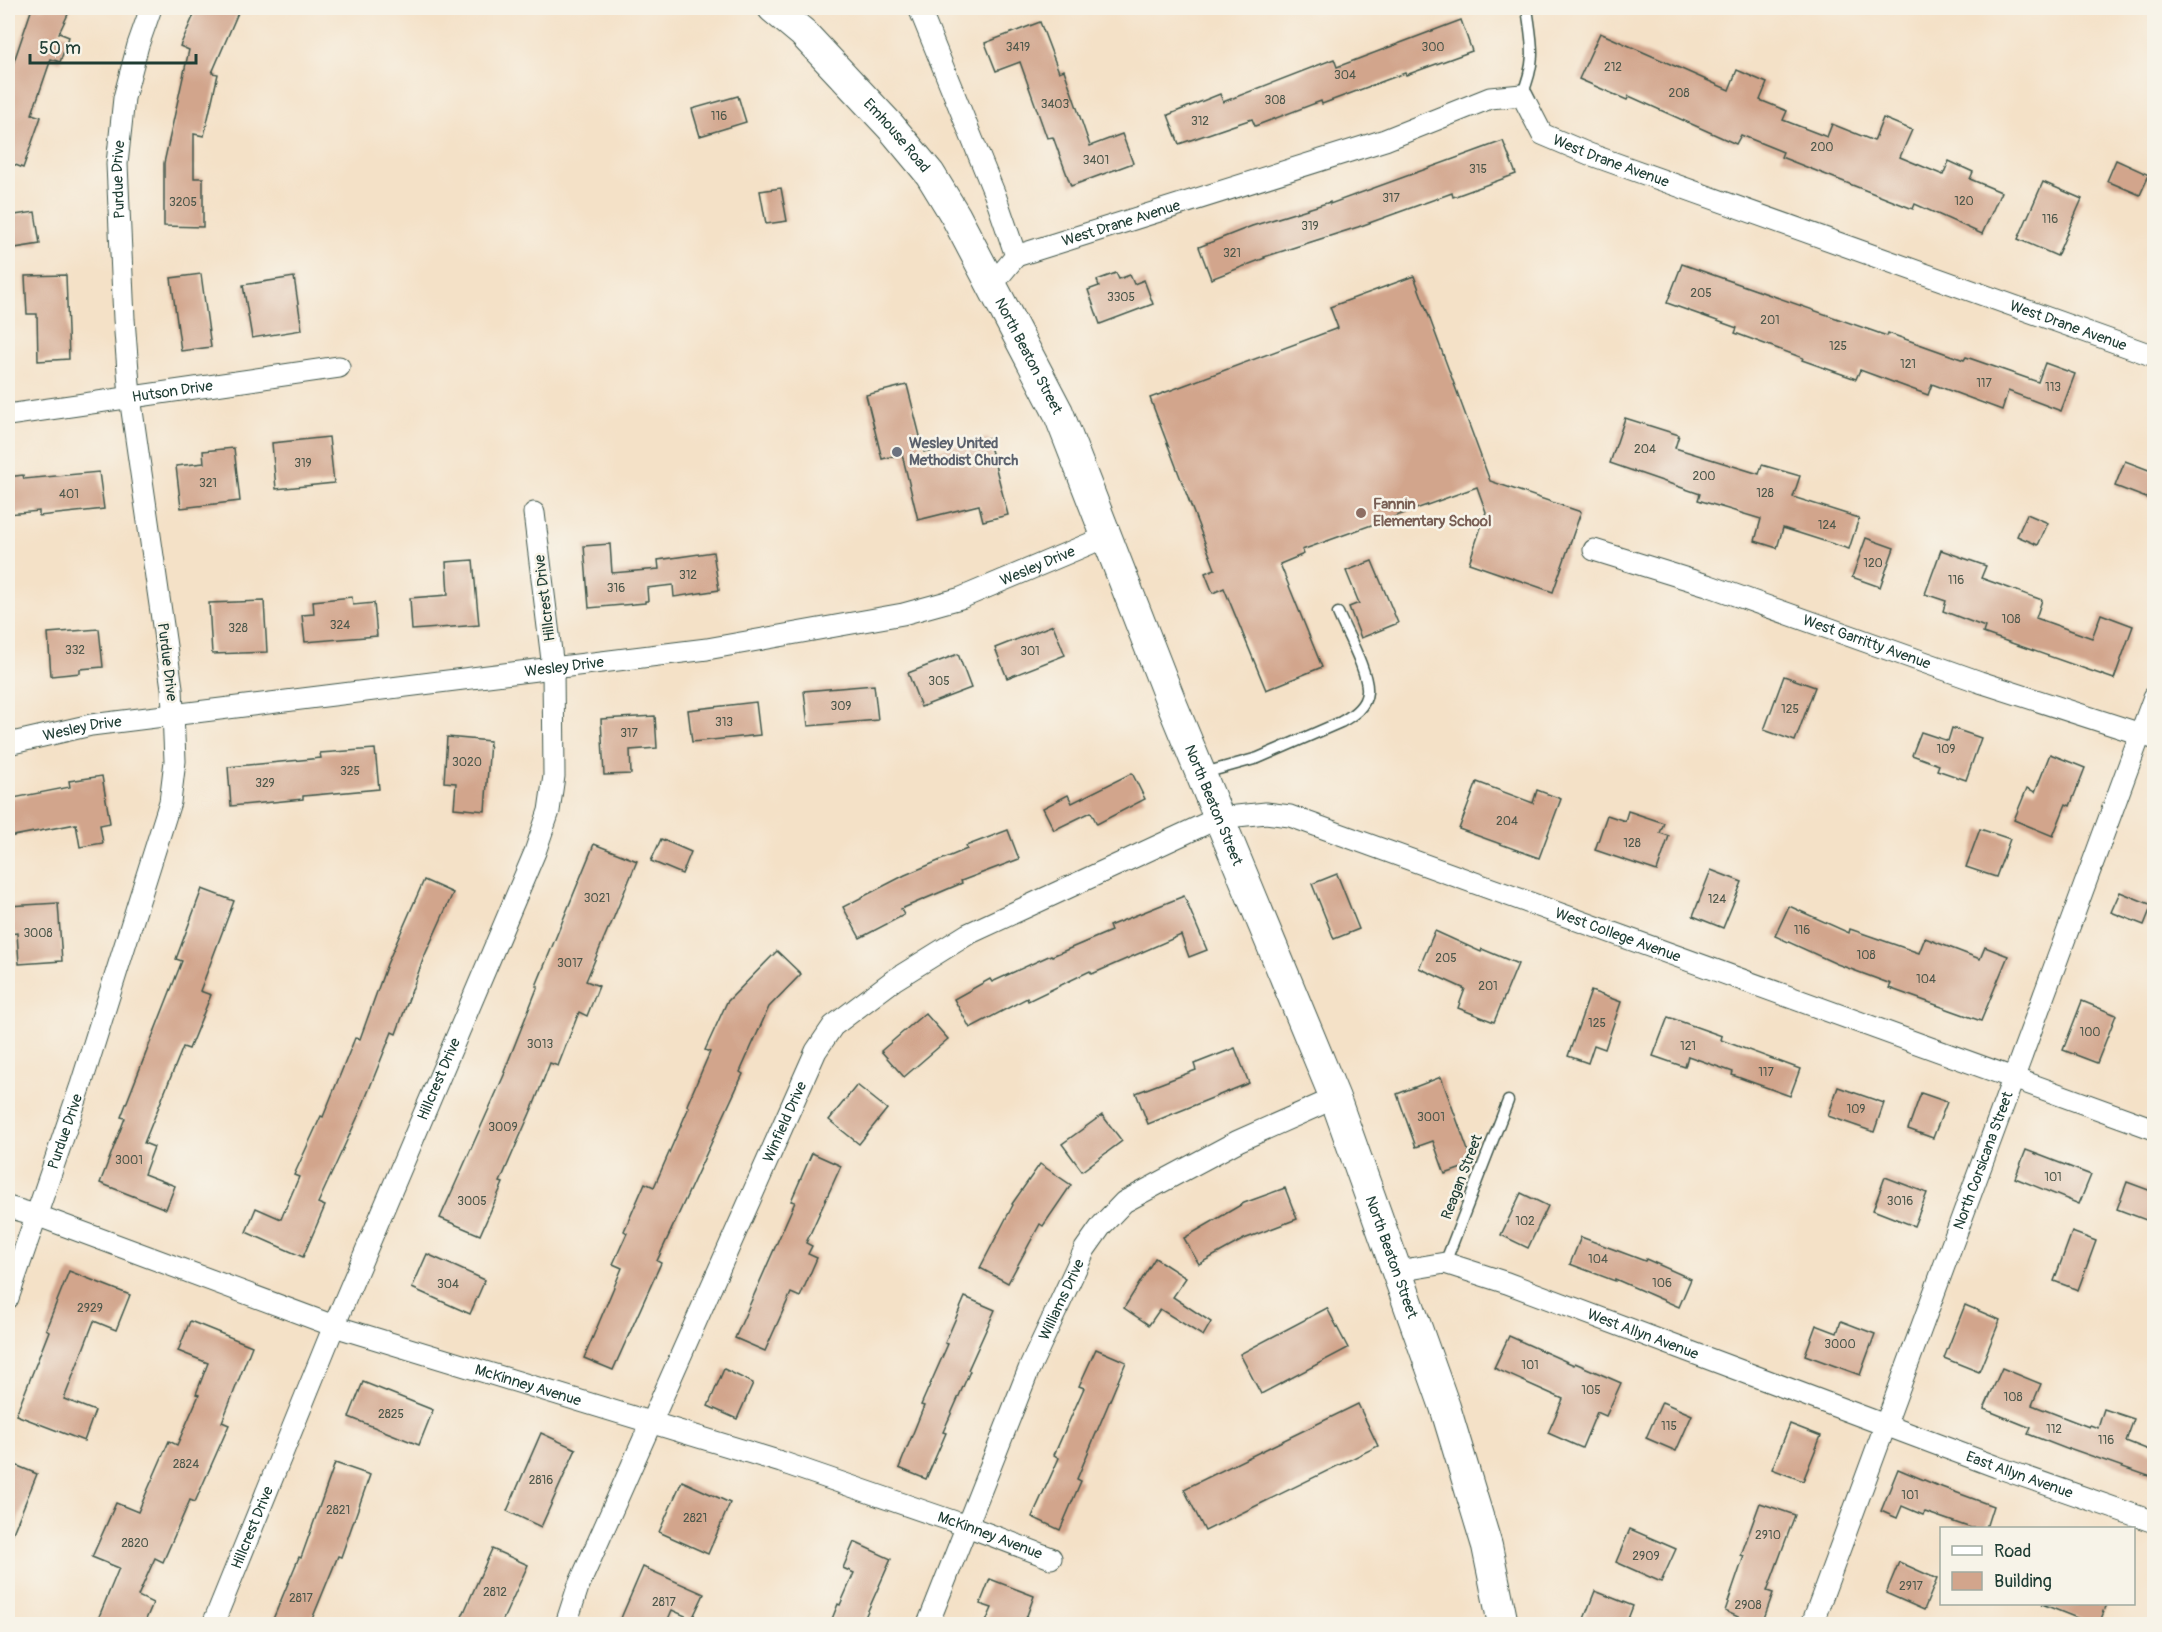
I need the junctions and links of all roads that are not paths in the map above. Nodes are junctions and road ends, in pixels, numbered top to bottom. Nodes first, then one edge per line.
1 (151, 8) edge
2 (773, 8) edge
3 (919, 8) edge
4 (1527, 8) edge
5 (1522, 95) junction
6 (1016, 256) junction
7 (992, 285) junction
8 (2154, 356) edge
9 (339, 367) dead end
10 (130, 397) junction
11 (8, 414) edge
12 (534, 513) dead end
13 (1108, 536) junction
14 (1594, 550) dead end
15 (1338, 613) dead end
16 (553, 668) junction
17 (2154, 697) edge
18 (173, 715) junction
19 (2148, 736) edge
20 (8, 744) edge
21 (1200, 774) junction
22 (1218, 818) junction
23 (2015, 1079) junction
24 (1335, 1098) junction
25 (1508, 1101) dead end
26 (2154, 1129) edge
27 (8, 1207) edge
28 (36, 1215) junction
29 (1445, 1263) junction
30 (1398, 1271) junction
31 (8, 1298) edge
32 (334, 1326) junction
33 (651, 1422) junction
34 (1886, 1424) junction
35 (2154, 1522) edge
36 (967, 1526) junction
37 (1051, 1557) dead end
38 (213, 1624) edge
39 (566, 1624) edge
40 (928, 1624) edge
41 (1503, 1624) edge
42 (1812, 1624) edge

1 - 10 street, Purdue Drive
2 - 7 main road, Emhouse Road
3 - 6 street
4 - 5 lane
5 - 6 street, West Drane Avenue
5 - 8 street, West Drane Avenue
6 - 7 street, North Beaton Street
7 - 13 main road, North Beaton Street
9 - 10 street, Hutson Drive
10 - 11 street, Hutson Drive
10 - 18 street, Purdue Drive
12 - 16 street, Hillcrest Drive
13 - 16 street, Wesley Drive
13 - 21 main road, North Beaton Street
14 - 19 street, West Garritty Avenue
15 - 21 lane
16 - 18 street, Wesley Drive
16 - 32 street, Hillcrest Drive
17 - 19 street, North Corsicana Street
18 - 20 street, Wesley Drive
18 - 28 street, Purdue Drive
19 - 23 street, North Corsicana Street
21 - 22 main road, North Beaton Street
22 - 23 street, West College Avenue
22 - 24 main road, North Beaton Street
22 - 33 street, Winfield Drive
23 - 26 street, West College Avenue
23 - 34 street, North Corsicana Street
24 - 30 main road, North Beaton Street
24 - 36 street, Williams Drive
25 - 29 lane, Reagan Street
27 - 28 street, McKinney Avenue
28 - 31 street, Purdue Drive
28 - 32 street, McKinney Avenue
29 - 30 street, West Allyn Avenue
29 - 34 street, West Allyn Avenue
30 - 41 main road, North Beaton Street
32 - 33 street, McKinney Avenue
32 - 38 street, Hillcrest Drive
33 - 36 street, McKinney Avenue
33 - 39 street, Winfield Drive
34 - 35 street, East Allyn Avenue
34 - 42 street, North Corsicana Street
36 - 37 street, McKinney Avenue
36 - 40 street, Williams Drive

